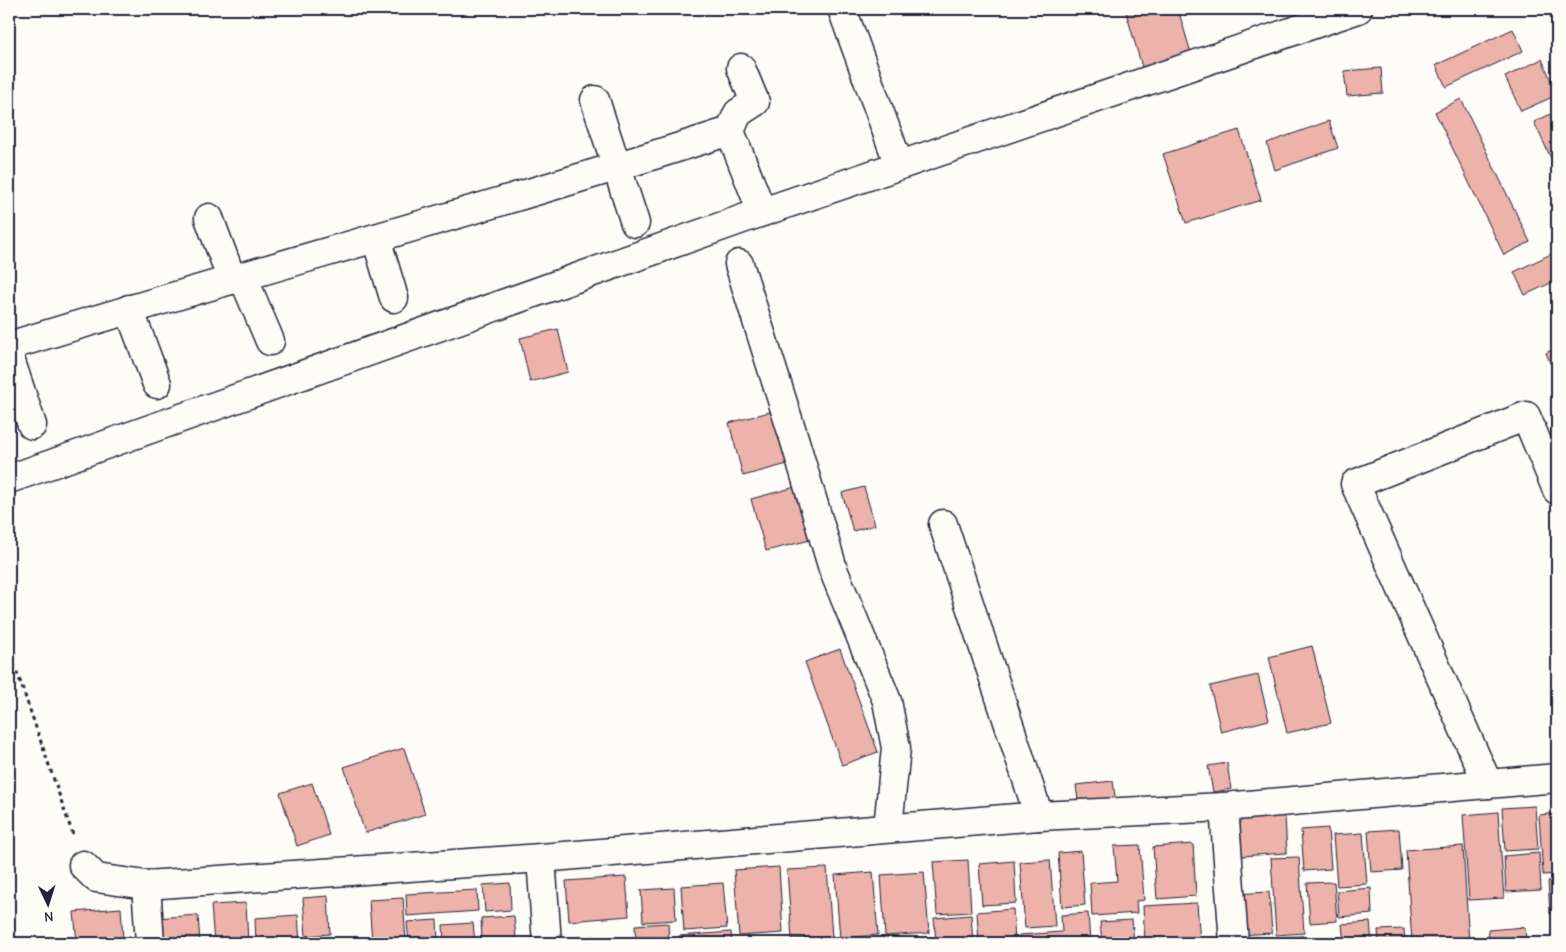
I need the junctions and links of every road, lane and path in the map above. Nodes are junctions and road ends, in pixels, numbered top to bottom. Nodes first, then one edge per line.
1 (842, 9) edge
2 (1358, 9) edge
3 (741, 68) dead end
4 (595, 100) dead end
5 (730, 131) junction
6 (900, 165) junction
7 (617, 167) junction
8 (762, 212) junction
9 (209, 218) dead end
10 (635, 223) dead end
11 (376, 238) junction
12 (739, 264) dead end
13 (237, 278) junction
14 (394, 298) dead end
15 (129, 309) junction
16 (270, 341) dead end
17 (9, 346) edge
18 (9, 356) edge
19 (157, 384) dead end
20 (32, 425) dead end
21 (9, 479) edge
22 (1557, 490) edge
23 (942, 524) dead end
24 (9, 649) edge
25 (1557, 778) edge
26 (1488, 784) junction
27 (1224, 807) junction
28 (1039, 816) junction
29 (888, 828) junction
30 (541, 858) junction
31 (83, 865) joint
32 (146, 885) junction
33 (150, 943) edge
34 (547, 943) edge
35 (1234, 943) edge

1 - 6 street
2 - 6 street
3 - 5 street
4 - 7 street
5 - 7 street
5 - 8 street
6 - 8 street
7 - 10 street
7 - 11 street
8 - 21 street
9 - 13 street
11 - 13 street
11 - 14 street
12 - 29 street
13 - 15 street
13 - 16 street
15 - 17 street
15 - 19 street
18 - 20 street
22 - 26 street
23 - 28 street
24 - 31 path
25 - 26 street
26 - 27 street
27 - 28 street
27 - 35 street
28 - 29 street
29 - 30 street
30 - 32 street
30 - 34 street
31 - 32 street
32 - 33 street

